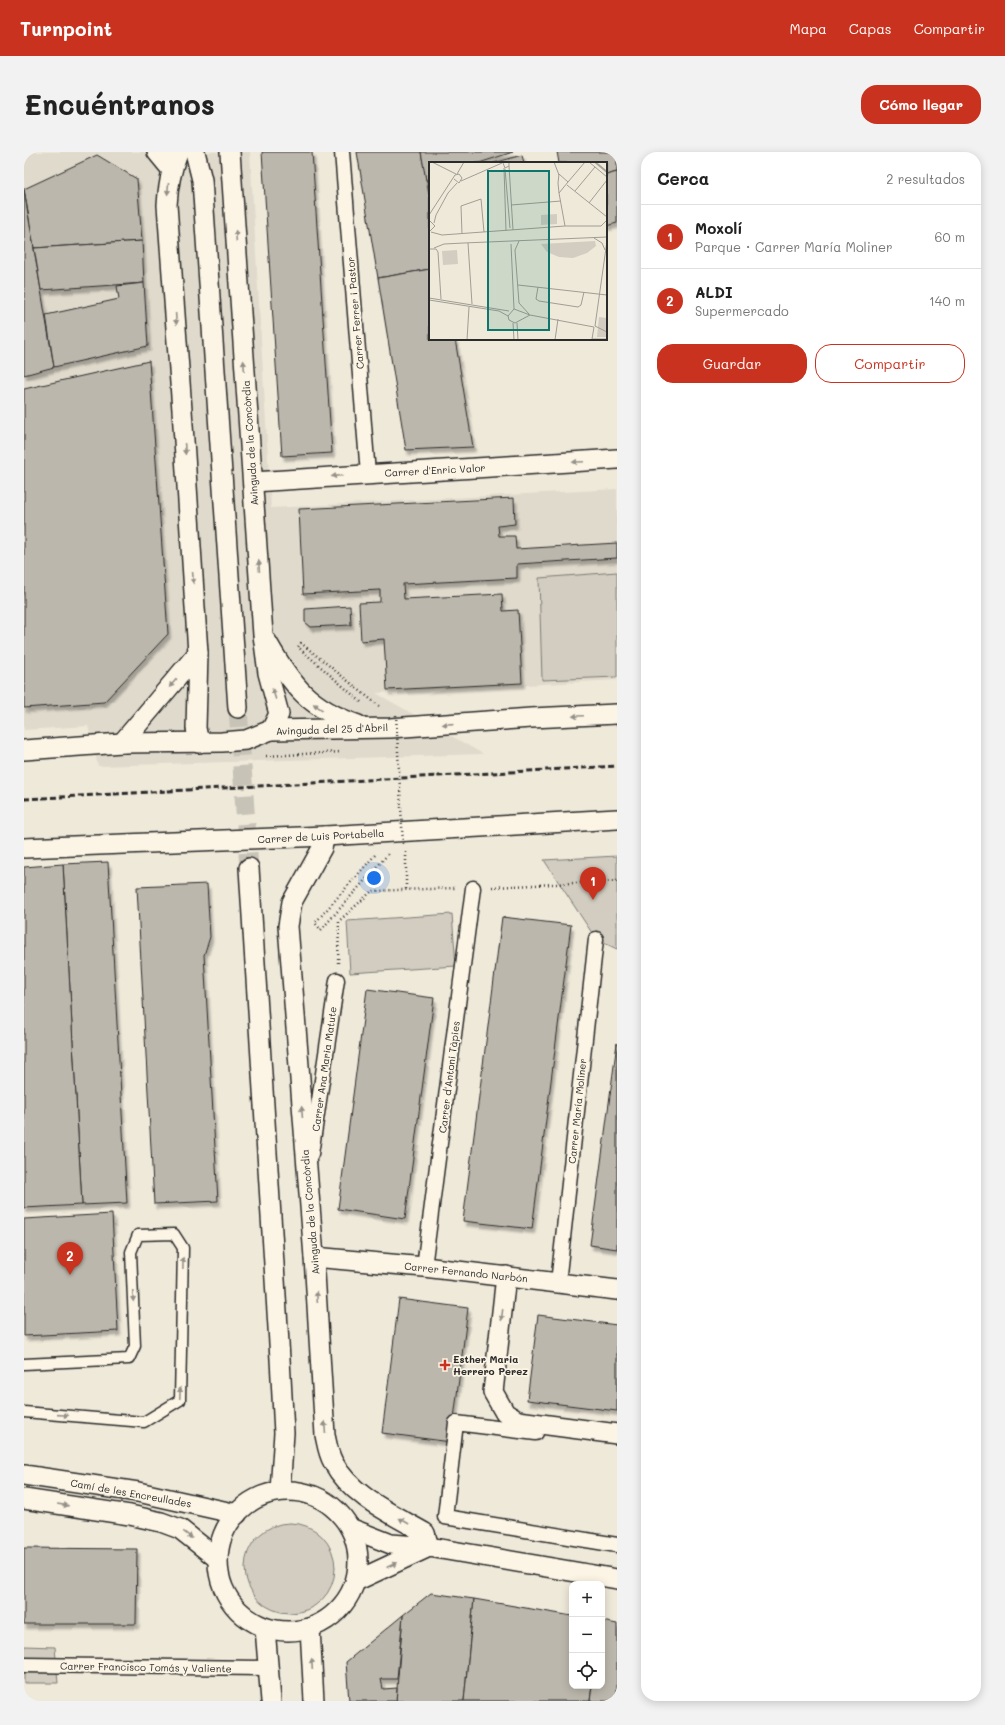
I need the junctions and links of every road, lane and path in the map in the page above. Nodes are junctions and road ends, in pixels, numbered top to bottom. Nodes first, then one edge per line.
1 (157, 152) edge
2 (195, 152) edge
3 (206, 152) edge
4 (230, 152) edge
5 (342, 152) edge
6 (175, 161) edge
7 (202, 180) junction
8 (617, 459) edge
9 (368, 474) junction
10 (253, 482) junction
11 (263, 636) junction
12 (198, 653) junction
13 (366, 706) dead end
14 (380, 707) dead end
15 (238, 708) tunnel mouth
16 (617, 714) edge
17 (390, 715) dead end
18 (366, 728) junction
19 (271, 730) junction
20 (122, 743) junction
21 (199, 743) junction
22 (391, 749) dead end
23 (398, 749) dead end
24 (24, 750) edge
25 (343, 752) dead end
26 (264, 756) dead end
27 (617, 819) edge
28 (325, 836) junction
29 (397, 845) dead end
30 (24, 848) edge
31 (378, 852) dead end
32 (401, 852) dead end
33 (395, 853) dead end
34 (249, 868) tunnel mouth
35 (617, 881) edge
36 (473, 888) junction
37 (406, 890) junction
38 (596, 940) dead end
39 (337, 980) joint
40 (307, 1182) junction
41 (314, 1256) junction
42 (424, 1267) junction
43 (506, 1276) junction
44 (558, 1282) junction
45 (617, 1290) edge
46 (24, 1364) edge
47 (24, 1412) edge
48 (617, 1434) edge
49 (617, 1443) edge
50 (24, 1474) edge
51 (280, 1491) junction
52 (24, 1499) edge
53 (237, 1514) junction
54 (350, 1528) junction
55 (617, 1545) edge
56 (429, 1548) junction
57 (218, 1559) junction
58 (617, 1579) edge
59 (356, 1581) junction
60 (265, 1628) junction
61 (310, 1628) junction
62 (24, 1665) edge
63 (268, 1668) junction
64 (271, 1701) edge
65 (314, 1701) edge

1 - 6 street
2 - 7 street
3 - 7 street
10 -> 4 street, Avinguda de la Concòrdia
5 - 9 street, Carrer Ferrer i Pastor
6 -> 12 street
7 - 15 street
8 -> 9 street, Carrer d'Enric Valor
9 -> 10 street, Carrer d'Enric Valor
11 -> 10 street, Avinguda de la Concòrdia
18 -> 11 street
19 -> 11 street, Avinguda de la Concòrdia
12 -> 20 street
12 - 21 street
13 - 14 path
16 -> 18 street, Avinguda del 25 d'Abril
17 - 29 path, bridge
18 - 19 street, Avinguda del 25 d'Abril
19 - 21 street, Avinguda del 25 d'Abril
20 - 21 street, Avinguda del 25 d'Abril
20 - 24 street, Avinguda del 25 d'Abril
22 - 23 path
25 - 26 path
27 - 28 street, Carrer de Luis Portabella
28 - 30 street, Carrer de Luis Portabella
40 -> 28 street, Avinguda de la Concòrdia
31 - 33 path
32 - 37 path
34 - 51 street
35 - 36 path
36 - 37 path
36 - 42 street, Carrer d'Antoni Tàpies
37 - 39 path
38 - 44 street, Carrer María Moliner
39 - 40 street, Carrer Ana Maria Matute
40 - 41 street, Avinguda de la Concòrdia
41 - 42 street, Carrer Fernando Narbón
56 -> 41 street, Avinguda de la Concòrdia
42 - 43 street, Carrer Fernando Narbón
43 - 44 street, Carrer Fernando Narbón
43 -> 48 street
44 - 45 street, Carrer Fernando Narbón
47 -> 46 lane
49 - 55 street
50 - 53 street, Camí de les Encreullades
51 - 53 street
51 - 54 street
52 -> 57 street
53 - 57 street
54 - 56 street
54 - 59 street
56 - 58 street
59 -> 56 street
57 - 60 street
59 - 61 street
60 - 61 street
60 - 63 street
65 -> 61 street
62 - 63 street, Carrer Francisco Tomás y Valiente
63 - 64 street

